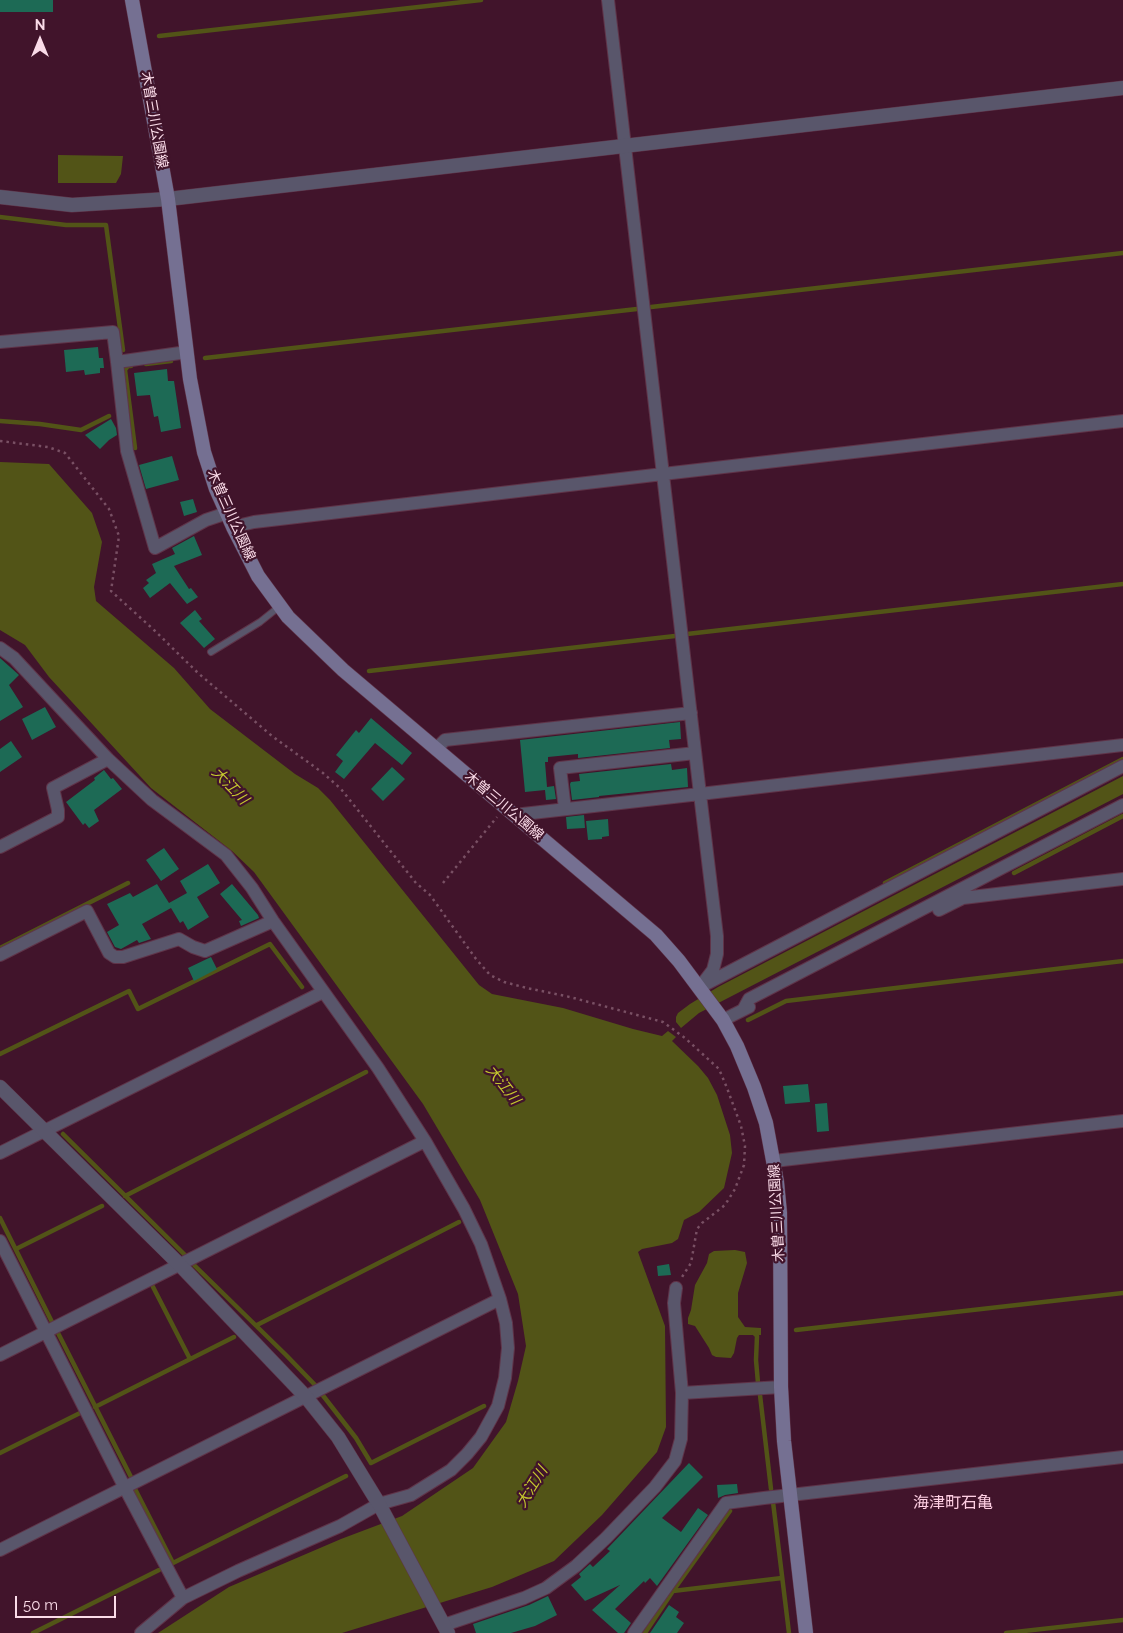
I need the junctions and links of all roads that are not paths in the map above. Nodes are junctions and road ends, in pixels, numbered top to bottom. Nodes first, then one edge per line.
1 (132, 0) edge
2 (608, 0) edge
3 (1123, 88) edge
4 (625, 146) junction
5 (0, 197) edge
6 (168, 199) junction
7 (0, 342) edge
8 (187, 352) junction
9 (117, 362) junction
10 (1123, 421) edge
11 (663, 474) junction
12 (227, 513) junction
13 (232, 527) junction
14 (280, 606) junction
15 (0, 648) edge
16 (211, 652) dead end
17 (691, 713) junction
18 (1123, 745) edge
19 (436, 749) junction
20 (695, 753) junction
21 (108, 759) junction
22 (1123, 766) edge
23 (700, 794) junction
24 (1123, 805) edge
25 (565, 809) junction
26 (509, 811) junction
27 (0, 847) edge
28 (1123, 879) edge
29 (272, 921) junction
30 (0, 955) edge
31 (701, 989) junction
32 (323, 992) junction
33 (743, 1010) junction
34 (719, 1015) junction
35 (0, 1087) edge
36 (1123, 1121) edge
37 (44, 1132) junction
38 (425, 1141) junction
39 (0, 1153) edge
40 (774, 1160) junction
41 (0, 1241) edge
42 (180, 1265) junction
43 (676, 1288) road end
44 (500, 1299) junction
45 (46, 1332) junction
46 (0, 1355) edge
47 (781, 1387) junction
48 (682, 1393) junction
49 (306, 1396) junction
50 (1123, 1456) edge
51 (125, 1488) junction
52 (790, 1496) junction
53 (381, 1508) junction
54 (0, 1550) edge
55 (184, 1598) junction
56 (444, 1624) edge
57 (141, 1633) edge
58 (634, 1633) edge
59 (806, 1633) edge

1 - 6 main road, 木曽三川公園線
2 - 4 street
3 - 4 street
4 - 6 street
4 - 11 street
5 - 6 street
6 - 8 main road, 木曽三川公園線
7 - 9 street
8 - 9 street
8 - 12 main road, 木曽三川公園線
9 - 12 street
10 - 11 street
11 - 13 street
11 - 17 street
12 - 13 main road, 木曽三川公園線
13 - 14 main road, 木曽三川公園線
14 - 16 lane
14 - 19 main road, 木曽三川公園線
15 - 21 street
17 - 19 street
17 - 20 street
18 - 23 street
19 - 26 main road, 木曽三川公園線
20 - 23 street
20 - 25 street
21 - 27 street
21 - 29 street
22 - 31 street
23 - 25 street
23 - 31 street
24 - 33 street
25 - 26 street
26 - 31 main road, 木曽三川公園線
28 - 33 street
29 - 30 street
29 - 32 street
31 - 34 main road, 木曽三川公園線
32 - 37 street
32 - 38 street
33 - 34 street
34 - 40 main road, 木曽三川公園線
35 - 37 street
36 - 40 street
37 - 39 street
37 - 42 street
38 - 42 street
38 - 44 street
40 - 47 main road, 木曽三川公園線
41 - 45 street
42 - 45 street
42 - 49 street
43 - 48 street
44 - 49 street
44 - 53 street
45 - 46 street
45 - 51 street
47 - 48 street
47 - 52 main road, 木曽三川公園線
48 - 56 street
49 - 51 street
49 - 53 street
50 - 52 street
51 - 54 street
51 - 55 street
52 - 58 street
52 - 59 main road, 木曽三川公園線
53 - 55 street
53 - 56 street
55 - 57 street

